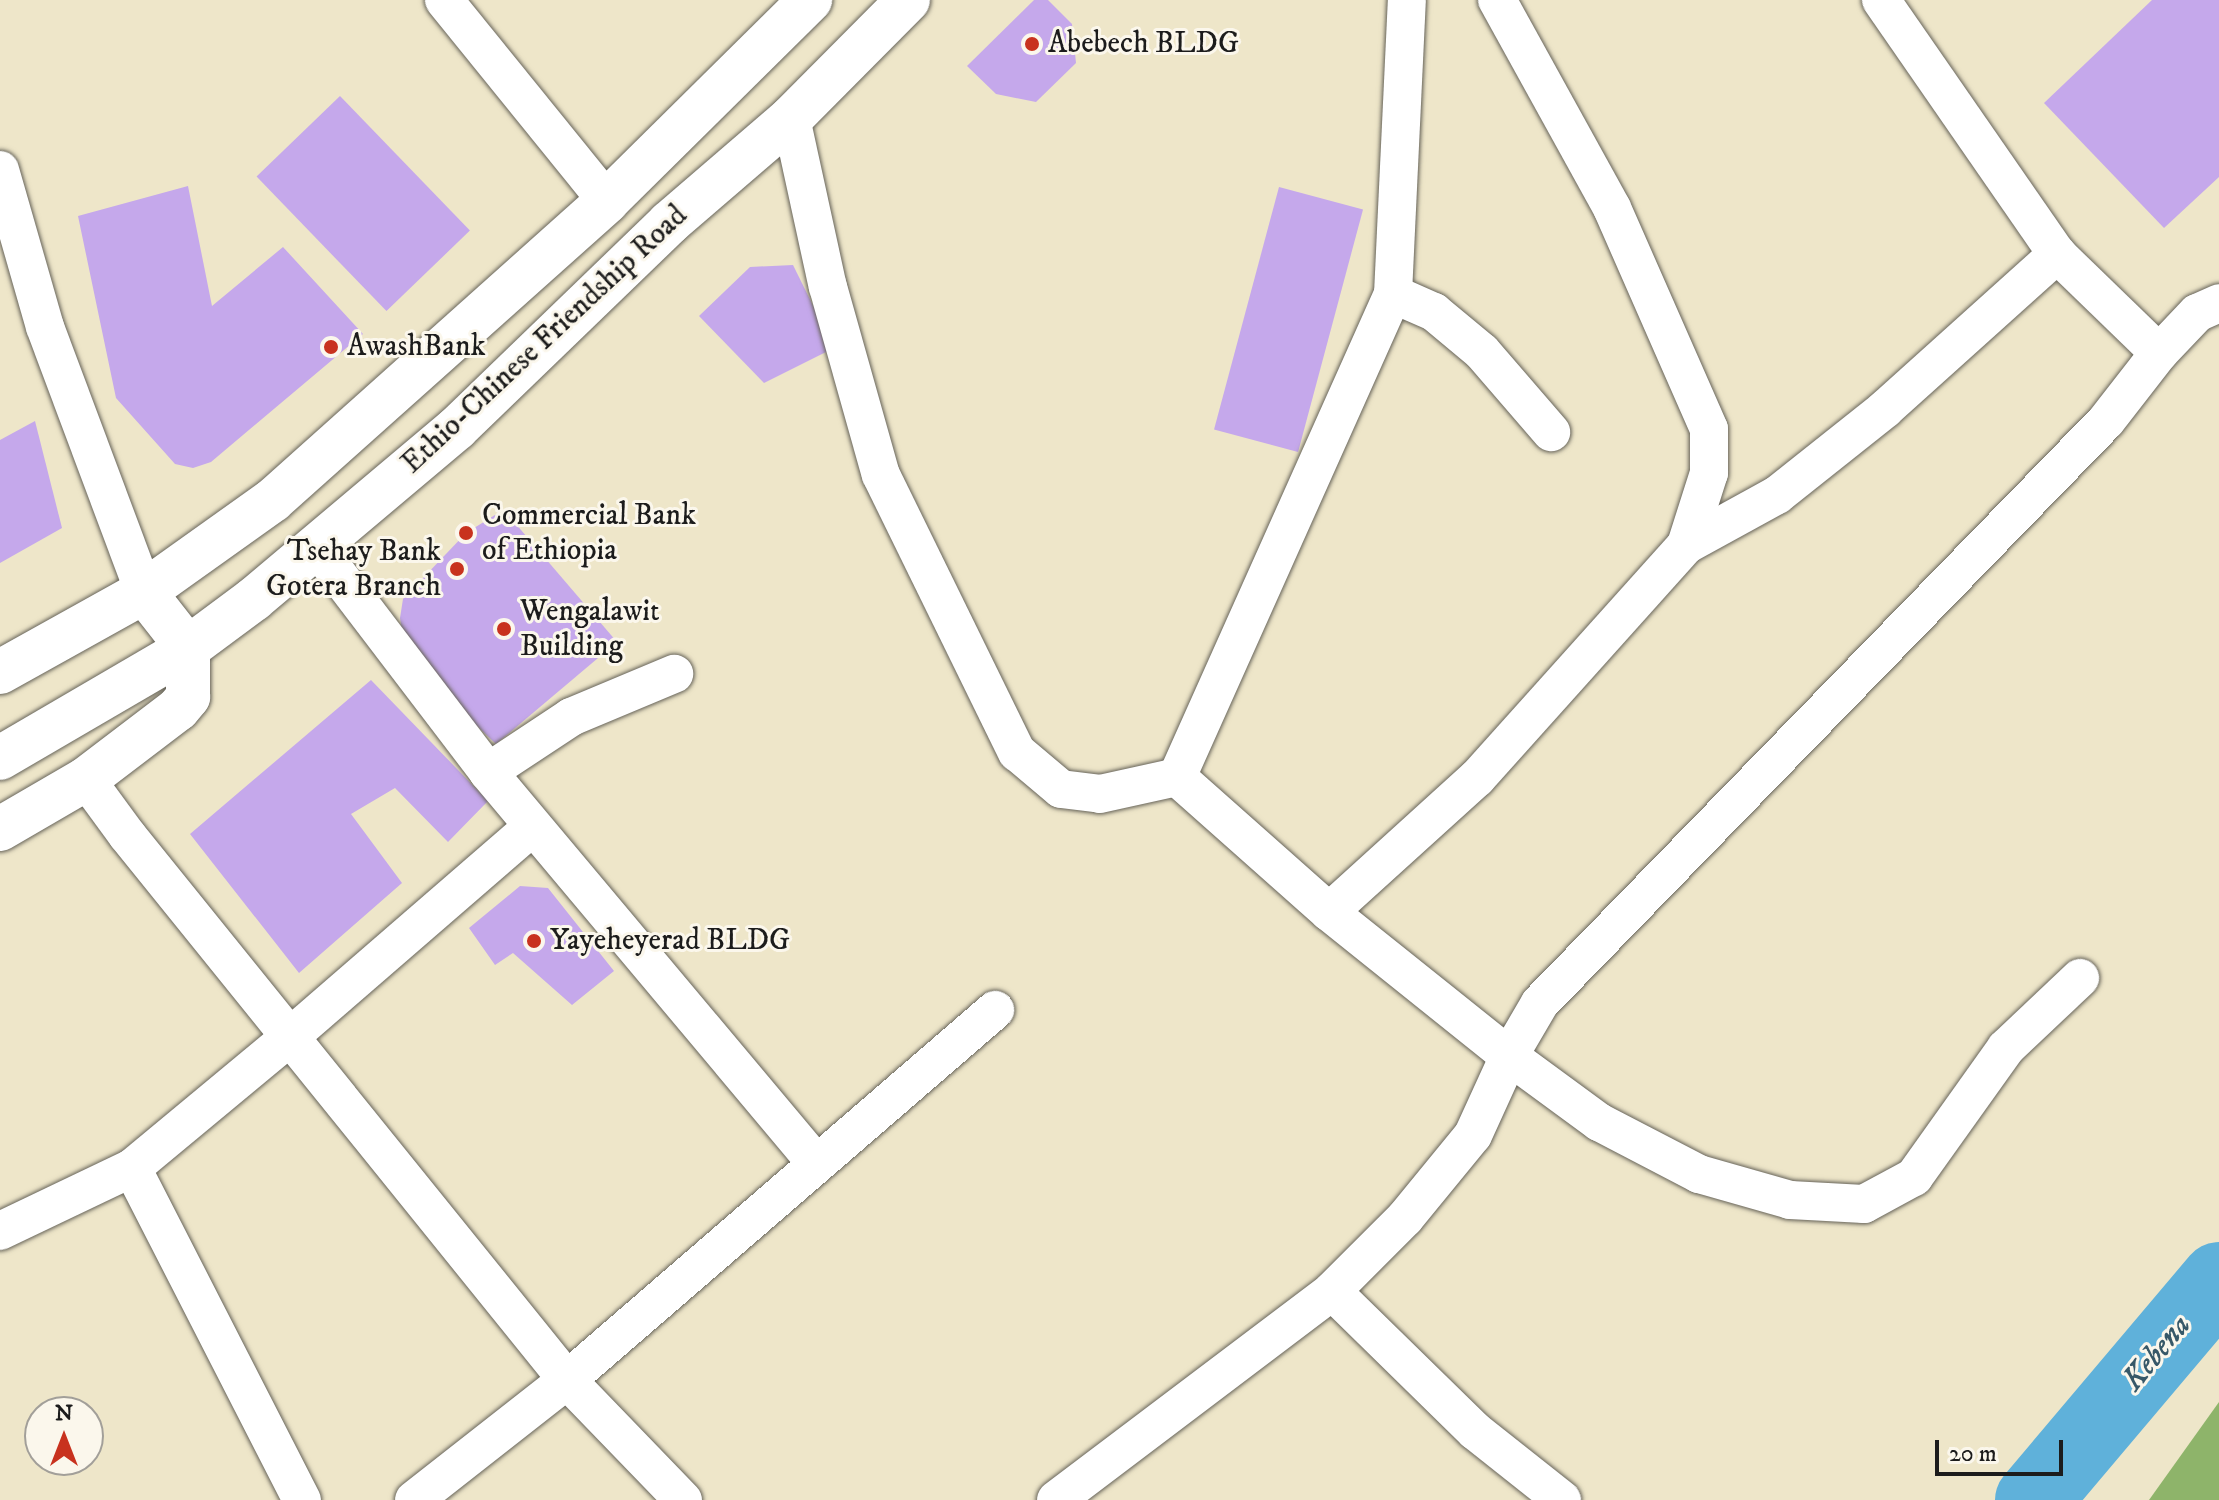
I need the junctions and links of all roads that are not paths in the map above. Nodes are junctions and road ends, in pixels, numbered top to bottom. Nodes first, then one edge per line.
1 (444, 0) edge
2 (810, 0) edge
3 (908, 0) edge
4 (1407, 0) edge
5 (1497, 0) edge
6 (1881, 0) edge
7 (791, 118) junction
8 (0, 170) edge
9 (607, 201) junction
10 (2057, 254) junction
11 (1393, 294) junction
12 (2219, 303) edge
13 (2159, 353) junction
14 (1551, 432) dead end
15 (1686, 545) junction
16 (316, 546) junction
17 (144, 592) junction
18 (188, 648) junction
19 (0, 672) edge
20 (674, 674) dead end
21 (0, 758) edge
22 (488, 772) junction
23 (1177, 777) junction
24 (86, 779) junction
25 (532, 827) junction
26 (0, 829) edge
27 (1329, 912) junction
28 (2080, 978) dead end
29 (995, 1010) dead end
30 (291, 1036) junction
31 (1509, 1056) junction
32 (816, 1163) junction
33 (132, 1168) junction
34 (0, 1231) edge
35 (1332, 1291) junction
36 (567, 1380) junction
37 (302, 1500) edge
38 (414, 1500) edge
39 (683, 1500) edge
40 (1057, 1500) edge
41 (1562, 1500) edge

1 - 9 street
2 - 9 main road, Ethio-Chinese Friendship Road
3 - 7 main road, Ethio-Chinese Friendship Road
4 - 11 street
5 - 15 street
6 - 10 street
7 - 16 main road, Ethio-Chinese Friendship Road
7 - 23 street
8 - 17 street
9 - 17 main road, Ethio-Chinese Friendship Road
10 - 13 street
10 - 15 street
11 - 14 street
11 - 23 street
12 - 13 street
13 - 31 street
15 - 27 street
16 - 18 main road, Ethio-Chinese Friendship Road
16 - 22 street
17 - 18 main road
17 - 19 main road, Ethio-Chinese Friendship Road
18 - 21 main road, Ethio-Chinese Friendship Road
18 - 24 main road
20 - 22 street
22 - 25 street
23 - 27 street
24 - 26 main road
24 - 30 street
25 - 30 street
25 - 32 street
27 - 31 street
28 - 31 street
29 - 32 street
30 - 33 street
30 - 36 street
31 - 35 street
32 - 36 street
33 - 34 street
33 - 37 street
35 - 40 street
35 - 41 street
36 - 38 street
36 - 39 street

